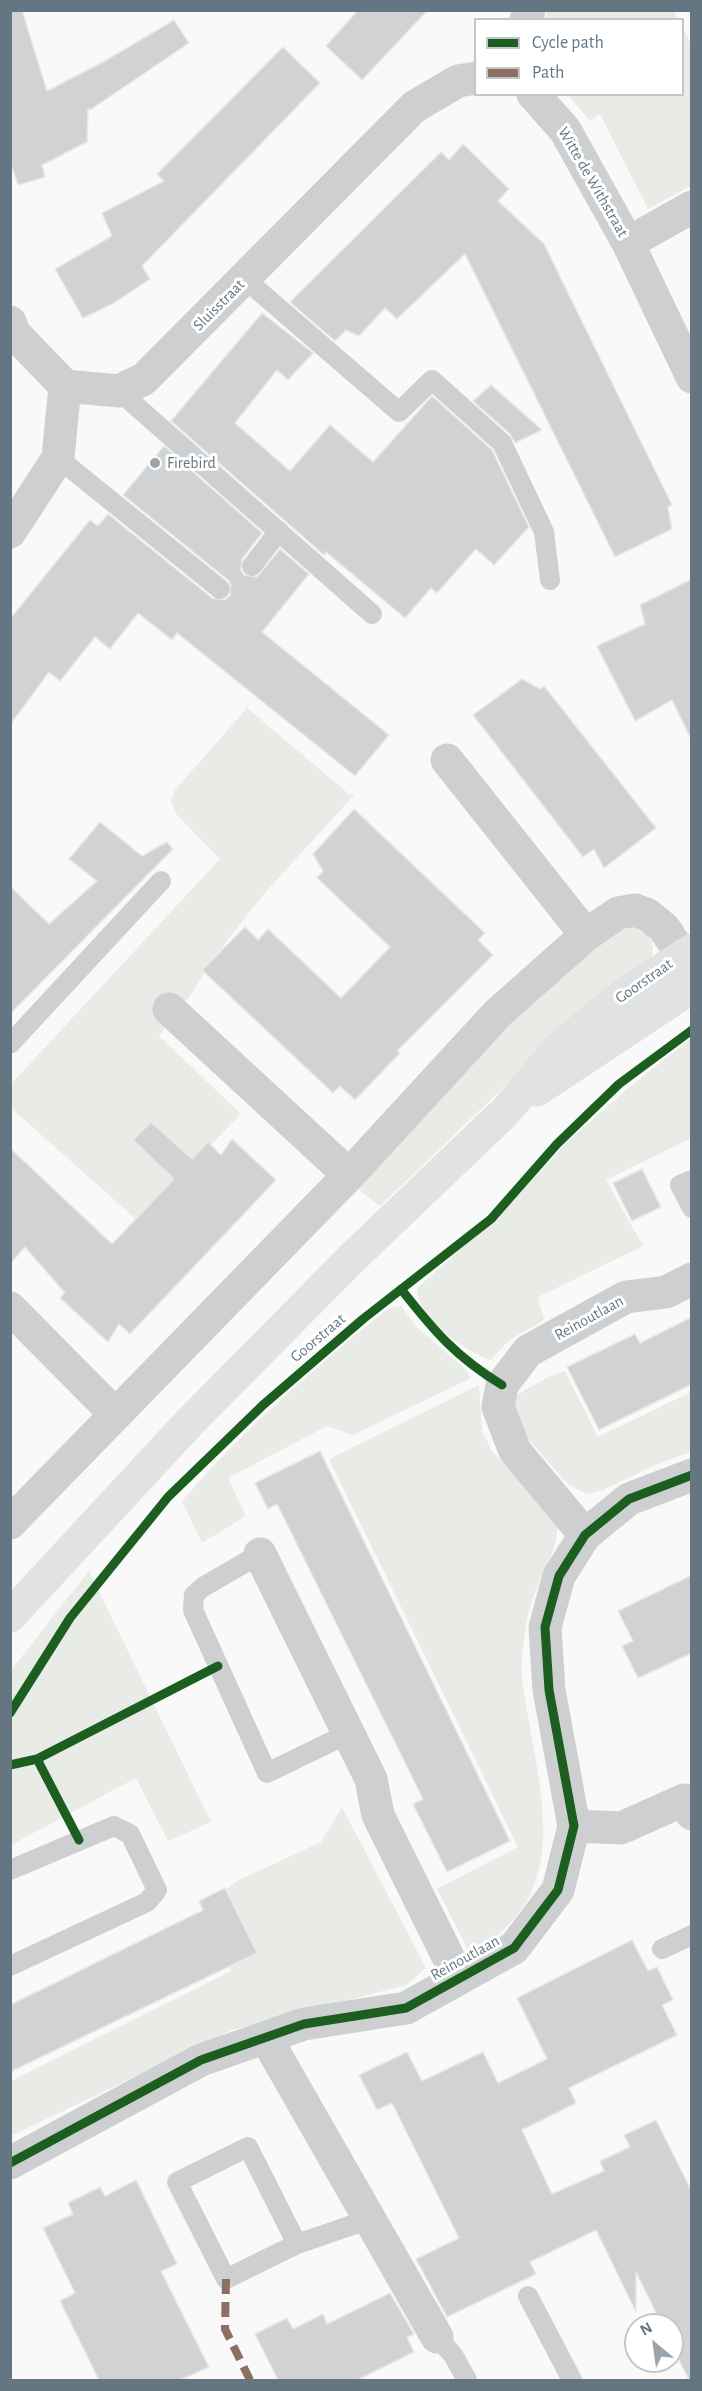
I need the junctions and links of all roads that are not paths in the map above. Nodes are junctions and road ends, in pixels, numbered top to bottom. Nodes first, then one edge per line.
1 (474, 78) edge
2 (535, 96) edge
3 (690, 213) edge
4 (628, 243) junction
5 (245, 279) junction
6 (10, 322) edge
7 (692, 376) edge
8 (65, 386) junction
9 (119, 391) junction
10 (58, 458) junction
11 (279, 531) junction
12 (10, 532) edge
13 (252, 566) dead end
14 (550, 580) dead end
15 (220, 589) dead end
16 (372, 614) dead end
17 (447, 760) dead end
18 (161, 881) dead end
19 (586, 935) junction
20 (689, 958) edge
21 (692, 987) edge
22 (169, 1009) dead end
23 (10, 1044) edge
24 (506, 1111) junction
25 (349, 1175) junction
26 (692, 1180) edge
27 (692, 1208) edge
28 (692, 1279) edge
29 (10, 1308) edge
30 (115, 1414) junction
31 (692, 1474) edge
32 (10, 1523) edge
33 (585, 1535) junction
34 (260, 1554) joint
35 (15, 1616) edge
36 (349, 1733) junction
37 (692, 1814) edge
38 (574, 1826) junction
39 (10, 1870) edge
40 (692, 1935) edge
41 (662, 1949) dead end
42 (10, 1966) edge
43 (459, 1979) junction
44 (266, 2038) junction
45 (10, 2163) edge
46 (370, 2219) junction
47 (297, 2244) junction
48 (528, 2296) dead end
49 (437, 2337) joint
50 (467, 2380) edge
51 (572, 2380) edge

1 - 5 street, Sluisstraat
2 - 4 street, Witte de Withstraat
3 - 4 street, Witte de Withstraat
4 - 7 street, Witte de Withstraat
5 - 9 street, Sluisstraat
5 - 14 lane
6 - 8 street
8 - 9 street
8 - 10 street
9 - 11 lane
10 - 12 street
10 - 15 lane
11 - 13 lane
11 - 16 lane
17 - 19 street
18 - 23 lane
19 - 20 street, Goorstraat
19 - 25 street, Goorstraat
20 - 24 street, Goorstraat
21 - 24 street, Goorstraat
22 - 25 street
24 - 35 street, Goorstraat
25 - 30 street, Goorstraat
26 - 27 lane
28 - 33 street, Reinoutlaan
29 - 30 street
30 - 32 street, Goorstraat
31 - 33 street, Reinoutlaan
33 - 38 street, Reinoutlaan
34 - 36 street, Reinoutlaan
34 - 36 lane, Reinoutlaan
36 - 43 street, Reinoutlaan
37 - 38 street
38 - 43 street, Reinoutlaan
39 - 42 lane
40 - 41 lane
43 - 44 street, Reinoutlaan
44 - 45 street, Reinoutlaan
44 - 46 street
46 - 47 lane
46 - 49 street
47 - 47 lane
48 - 51 lane
49 - 50 lane

